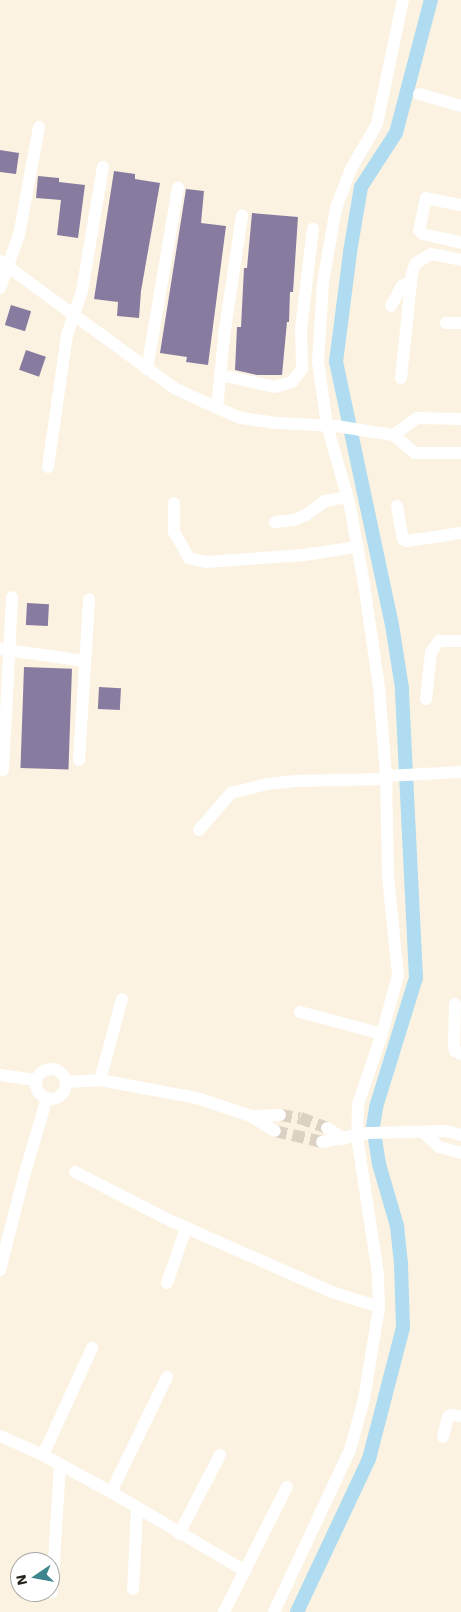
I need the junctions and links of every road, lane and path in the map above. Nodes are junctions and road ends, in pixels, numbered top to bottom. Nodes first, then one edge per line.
1 (403, 0) edge
2 (419, 94) dead end
3 (461, 106) edge
4 (39, 127) dead end
5 (104, 167) dead end
6 (178, 188) dead end
7 (461, 205) edge
8 (242, 215) dead end
9 (313, 229) dead end
10 (461, 243) edge
11 (461, 260) edge
12 (4, 264) edge
13 (411, 281) junction
14 (0, 288) edge
15 (391, 306) dead end
16 (74, 315) junction
17 (446, 323) dead end
18 (461, 323) edge
19 (147, 369) junction
20 (220, 375) junction
21 (401, 378) dead end
22 (217, 408) junction
23 (461, 419) edge
24 (332, 426) junction
25 (393, 435) junction
26 (461, 453) edge
27 (48, 467) dead end
28 (347, 497) junction
29 (174, 502) dead end
30 (397, 506) dead end
31 (275, 522) dead end
32 (461, 533) edge
33 (358, 547) junction
34 (12, 597) dead end
35 (89, 599) dead end
36 (461, 641) edge
37 (4, 649) edge
38 (85, 661) junction
39 (426, 698) dead end
40 (79, 760) dead end
41 (3, 770) dead end
42 (461, 772) edge
43 (387, 777) junction
44 (199, 830) dead end
45 (122, 999) dead end
46 (455, 1004) dead end
47 (300, 1012) dead end
48 (382, 1034) junction
49 (461, 1054) edge
50 (0, 1074) edge
51 (36, 1080) junction
52 (100, 1080) junction
53 (66, 1082) junction
54 (47, 1098) junction
55 (280, 1115) tunnel mouth
56 (251, 1116) junction
57 (327, 1128) tunnel mouth
58 (275, 1131) tunnel mouth
59 (424, 1133) junction
60 (363, 1135) junction
61 (461, 1135) edge
62 (344, 1139) junction
63 (322, 1142) tunnel mouth
64 (461, 1154) edge
65 (74, 1172) dead end
66 (186, 1228) junction
67 (0, 1270) edge
68 (167, 1283) dead end
69 (379, 1307) junction
70 (92, 1348) dead end
71 (167, 1377) dead end
72 (461, 1416) edge
73 (0, 1436) edge
74 (443, 1437) dead end
75 (43, 1455) junction
76 (220, 1455) dead end
77 (60, 1465) junction
78 (287, 1487) dead end
79 (111, 1492) junction
80 (137, 1509) junction
81 (179, 1534) junction
82 (55, 1552) edge
83 (245, 1571) junction
84 (133, 1589) dead end
85 (224, 1612) edge
86 (274, 1612) edge

1 - 24 street
2 - 3 street
4 - 12 street
5 - 16 street
6 - 19 street
7 - 10 street
8 - 20 street
9 - 20 street
11 - 13 street
12 - 14 street
12 - 16 street
13 - 15 street
13 - 21 street
16 - 19 street
16 - 27 street
17 - 18 street
19 - 22 street
20 - 22 street
22 - 24 street
23 - 25 street
24 - 25 street
24 - 28 street
25 - 26 street
28 - 31 street
28 - 33 street
29 - 33 street
30 - 32 street
33 - 43 street
34 - 37 street
35 - 38 street
36 - 39 street
37 - 38 street
37 - 41 street
38 - 40 street
42 - 43 street
43 - 44 street
43 - 48 street
45 - 52 street
46 - 49 street
47 - 48 street
48 - 60 street
50 - 51 street
51 - 53 street
51 - 54 street
52 - 53 street
52 - 56 street
53 - 54 street
54 - 67 street
55 - 56 street
56 - 58 street
57 - 62 street
59 - 60 street
59 - 61 street
59 - 64 street
60 - 62 street
60 - 69 street
62 - 63 street
65 - 66 street
66 - 68 street
66 - 69 street
69 - 86 street
70 - 75 street
71 - 79 street
72 - 74 street
73 - 75 street
75 - 77 street
76 - 81 street
77 - 79 street
77 - 82 street
78 - 83 street
79 - 80 street
80 - 81 street
80 - 84 street
81 - 83 street
83 - 85 street

